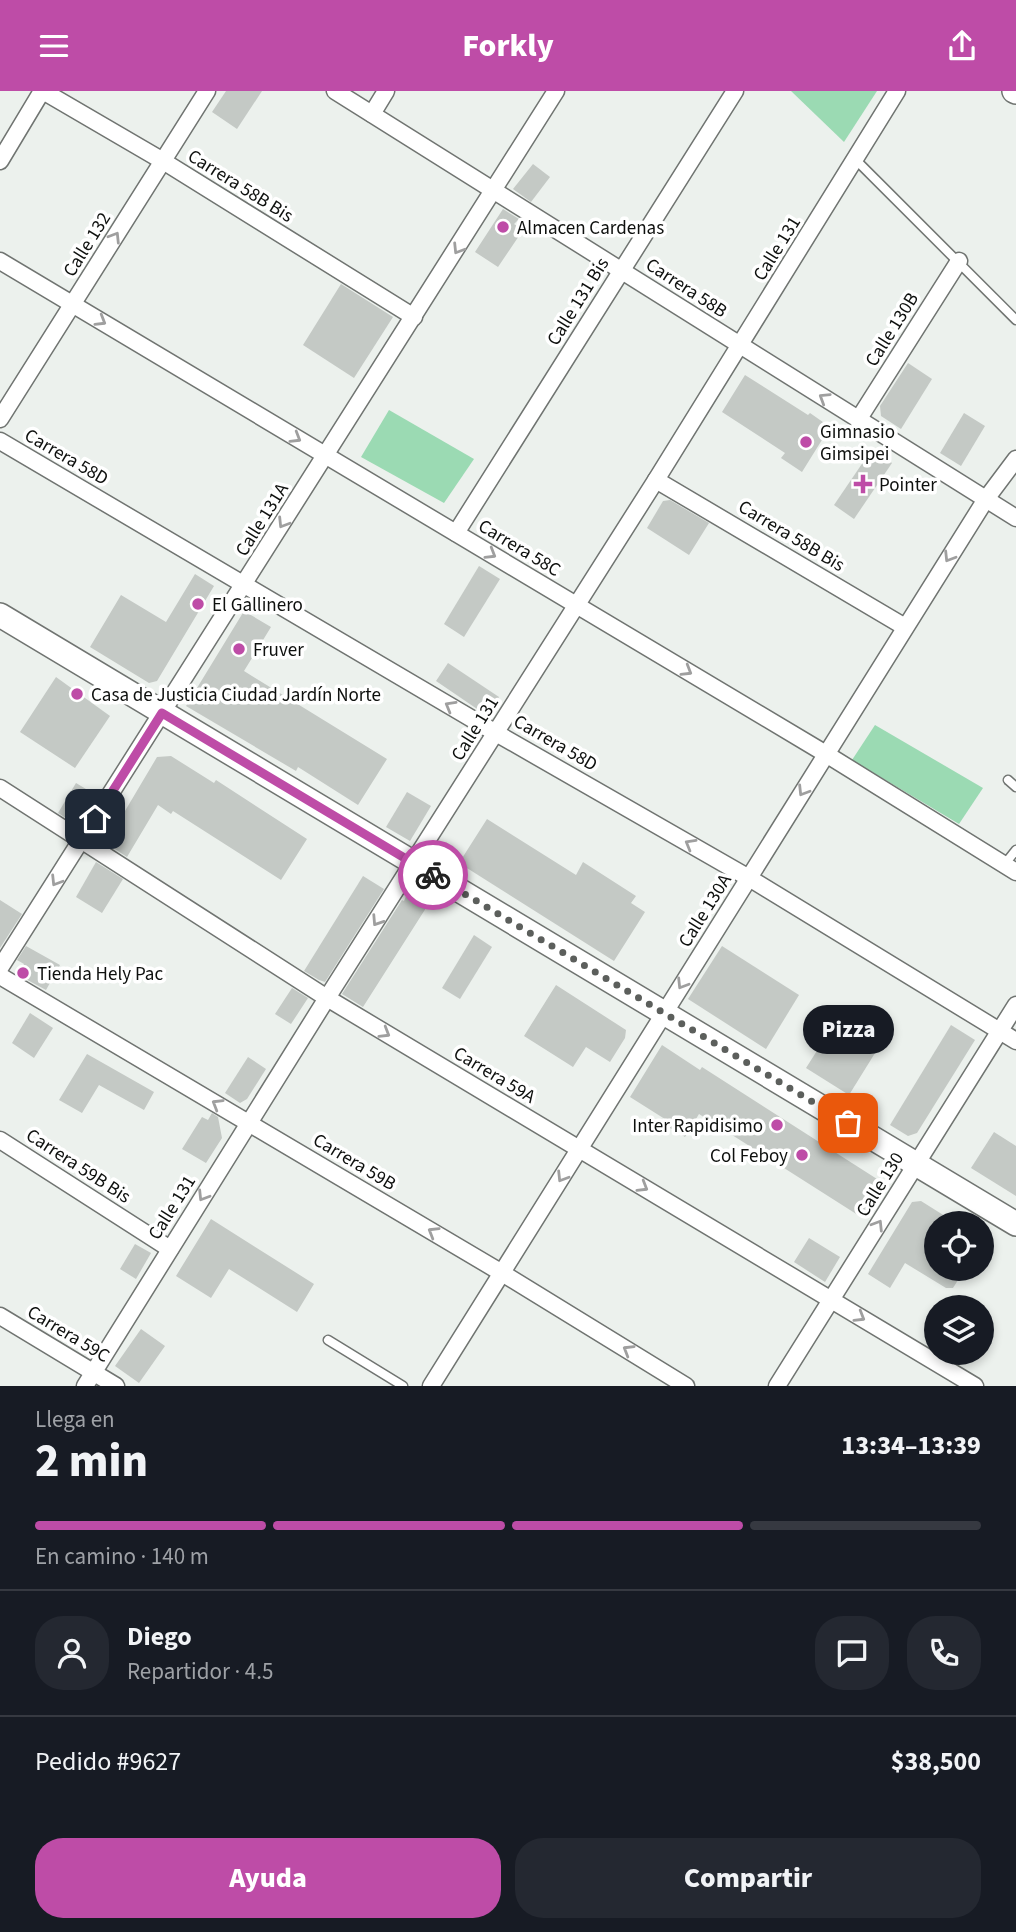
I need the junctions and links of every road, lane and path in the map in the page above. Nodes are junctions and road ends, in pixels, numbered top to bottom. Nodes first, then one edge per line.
1 (43, 91) edge
2 (207, 91) edge
3 (335, 91) edge
4 (386, 91) edge
5 (556, 91) edge
6 (735, 91) edge
7 (897, 91) edge
8 (372, 114) junction
9 (855, 159) junction
10 (0, 161) edge
11 (163, 161) junction
12 (494, 191) junction
13 (0, 261) edge
14 (959, 261) junction
15 (621, 270) junction
16 (72, 304) junction
17 (414, 317) junction
18 (1016, 320) edge
19 (740, 347) junction
20 (0, 419) edge
21 (858, 420) junction
22 (0, 441) edge
23 (326, 456) junction
24 (1016, 459) edge
25 (656, 480) junction
26 (986, 499) junction
27 (1016, 517) edge
28 (456, 533) junction
29 (244, 584) junction
30 (576, 604) junction
31 (0, 615) edge
32 (905, 627) junction
33 (162, 713) junction
34 (496, 733) junction
35 (826, 754) junction
36 (1007, 780) dead end
37 (1016, 787) edge
38 (0, 788) edge
39 (81, 840) junction
40 (1016, 850) edge
41 (414, 864) junction
42 (1010, 869) edge
43 (749, 878) junction
44 (0, 968) edge
45 (0, 976) edge
46 (327, 998) junction
47 (1016, 1005) edge
48 (665, 1013) junction
49 (1000, 1031) junction
50 (1016, 1041) edge
51 (248, 1123) junction
52 (0, 1140) edge
53 (580, 1149) junction
54 (916, 1164) junction
55 (1016, 1224) edge
56 (170, 1249) junction
57 (502, 1273) junction
58 (831, 1299) junction
59 (0, 1316) edge
60 (328, 1340) dead end
61 (89, 1379) edge
62 (116, 1386) edge
63 (403, 1386) edge
64 (431, 1386) edge
65 (686, 1386) edge
66 (776, 1386) edge
67 (975, 1386) edge

1 - 10 street
1 - 11 street, Carrera 58B Bis
2 - 11 street, Calle 132
3 - 8 street, Carrera 58B
4 - 8 street
5 - 12 street, Calle 131A
6 - 15 street, Calle 131 Bis
7 - 9 street, Calle 131
8 - 12 street, Carrera 58B
9 - 14 lane
9 - 19 street, Calle 131
16 -> 11 street, Calle 132
11 - 17 street, Carrera 58B Bis
12 - 15 street, Carrera 58B
12 -> 17 street, Calle 131A
13 - 16 street, Carrera 58C
14 - 18 lane
14 - 21 street, Calle 130B
15 - 19 street, Carrera 58B
15 - 28 street, Calle 131 Bis
16 - 20 street, Calle 132
16 -> 23 street, Carrera 58C
17 - 23 street, Calle 131A
21 -> 19 street, Carrera 58B
19 - 25 street, Calle 131
21 - 26 street, Carrera 58B
22 - 29 street, Carrera 58D
23 - 28 street, Carrera 58C
23 -> 29 street, Calle 131A
24 - 26 street, Calle 130A
25 - 30 street, Calle 131
25 - 32 street, Carrera 58B Bis
26 - 27 street, Carrera 58B
26 -> 32 street, Calle 130A
28 -> 30 street, Carrera 58C
29 - 33 street, Calle 131A
34 -> 29 street, Carrera 58D
30 - 34 street, Calle 131
30 -> 35 street, Carrera 58C
31 - 33 street
32 - 35 street, Calle 130A
33 - 39 street, Calle 131A
33 - 41 street
34 - 41 street, Calle 131
43 -> 34 street, Carrera 58D
35 - 42 street, Carrera 58C
35 -> 43 street, Calle 130A
36 - 37 lane
38 - 39 street, Carrera 59A
39 -> 44 street, Calle 131A
39 - 46 street, Carrera 59A
40 - 42 lane
41 -> 46 street, Calle 131
41 - 48 street
43 -> 48 street, Calle 130A
43 - 49 street, Carrera 58D
51 -> 45 street, Carrera 59B
46 - 51 street, Calle 131
46 -> 53 street, Carrera 59A
47 - 49 street, Calle 130
48 - 53 street, Calle 130A
48 - 54 street
49 - 50 street, Carrera 58D
49 - 54 street, Calle 130
51 -> 56 street, Calle 131
57 -> 51 street, Carrera 59B
52 - 56 street, Carrera 59B Bis
53 -> 57 street, Calle 130A
53 -> 58 street, Carrera 59A
54 - 55 street
58 -> 54 street, Calle 130
56 - 61 street, Calle 131
57 - 64 street, Calle 130A
65 -> 57 street, Carrera 59B
58 - 66 street, Calle 130
58 -> 67 street, Carrera 59A
59 - 61 street, Carrera 59C
60 - 63 lane
61 - 62 street, Carrera 59C

